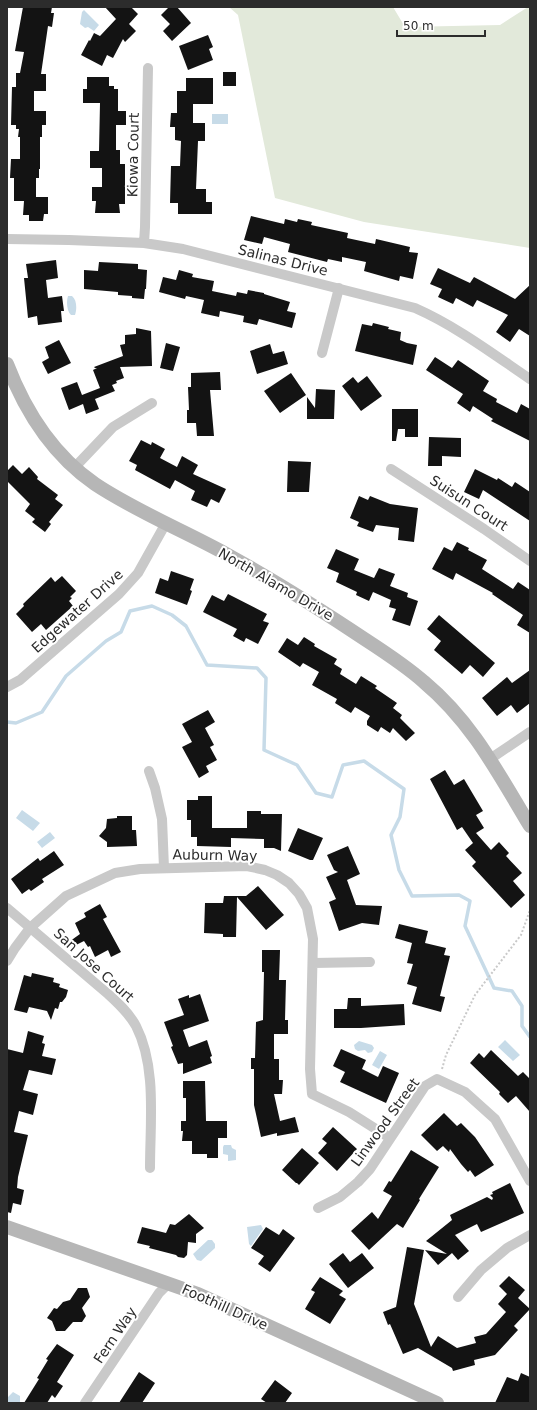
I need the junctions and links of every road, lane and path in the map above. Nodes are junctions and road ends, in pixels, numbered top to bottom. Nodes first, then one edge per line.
1 (148, 68) dead end
2 (7, 239) edge
3 (144, 243) junction
4 (339, 288) junction
5 (322, 353) dead end
6 (7, 364) edge
7 (530, 379) edge
8 (152, 403) dead end
9 (75, 467) junction
10 (391, 470) dead end
11 (166, 523) junction
12 (530, 561) edge
13 (7, 687) edge
14 (530, 732) edge
15 (490, 759) junction
16 (149, 771) dead end
17 (530, 826) edge
18 (164, 868) junction
19 (7, 908) edge
20 (530, 910) edge
21 (30, 928) junction
22 (7, 961) edge
23 (370, 962) dead end
24 (313, 963) junction
25 (437, 1079) junction
26 (390, 1138) junction
27 (150, 1168) dead end
28 (530, 1181) edge
29 (318, 1208) dead end
30 (7, 1227) edge
31 (530, 1235) edge
32 (169, 1284) junction
33 (458, 1297) dead end
34 (85, 1403) edge
35 (437, 1403) edge

1 - 3 street, Kiowa Court
2 - 3 street, Salinas Drive
3 - 4 street, Salinas Drive
4 - 5 street
4 - 7 street, Salinas Drive
6 - 9 street, North Alamo Drive
8 - 9 street
9 - 11 street, North Alamo Drive
10 - 12 street, Suisun Court
11 - 13 street, Edgewater Drive
11 - 15 street, North Alamo Drive
14 - 15 street
15 - 17 street, North Alamo Drive
16 - 18 street
18 - 21 street, Auburn Way
18 - 24 street, Auburn Way
19 - 21 street, San Jose Court
20 - 25 path
21 - 22 street, Auburn Way
21 - 27 street, San Jose Court
23 - 24 street
24 - 26 street, Auburn Way
25 - 26 street, Linwood Street
25 - 28 street, Linwood Street
26 - 29 street, Linwood Street
30 - 32 street, Foothill Drive
31 - 33 street
32 - 34 street, Fern Way
32 - 35 street, Foothill Drive

